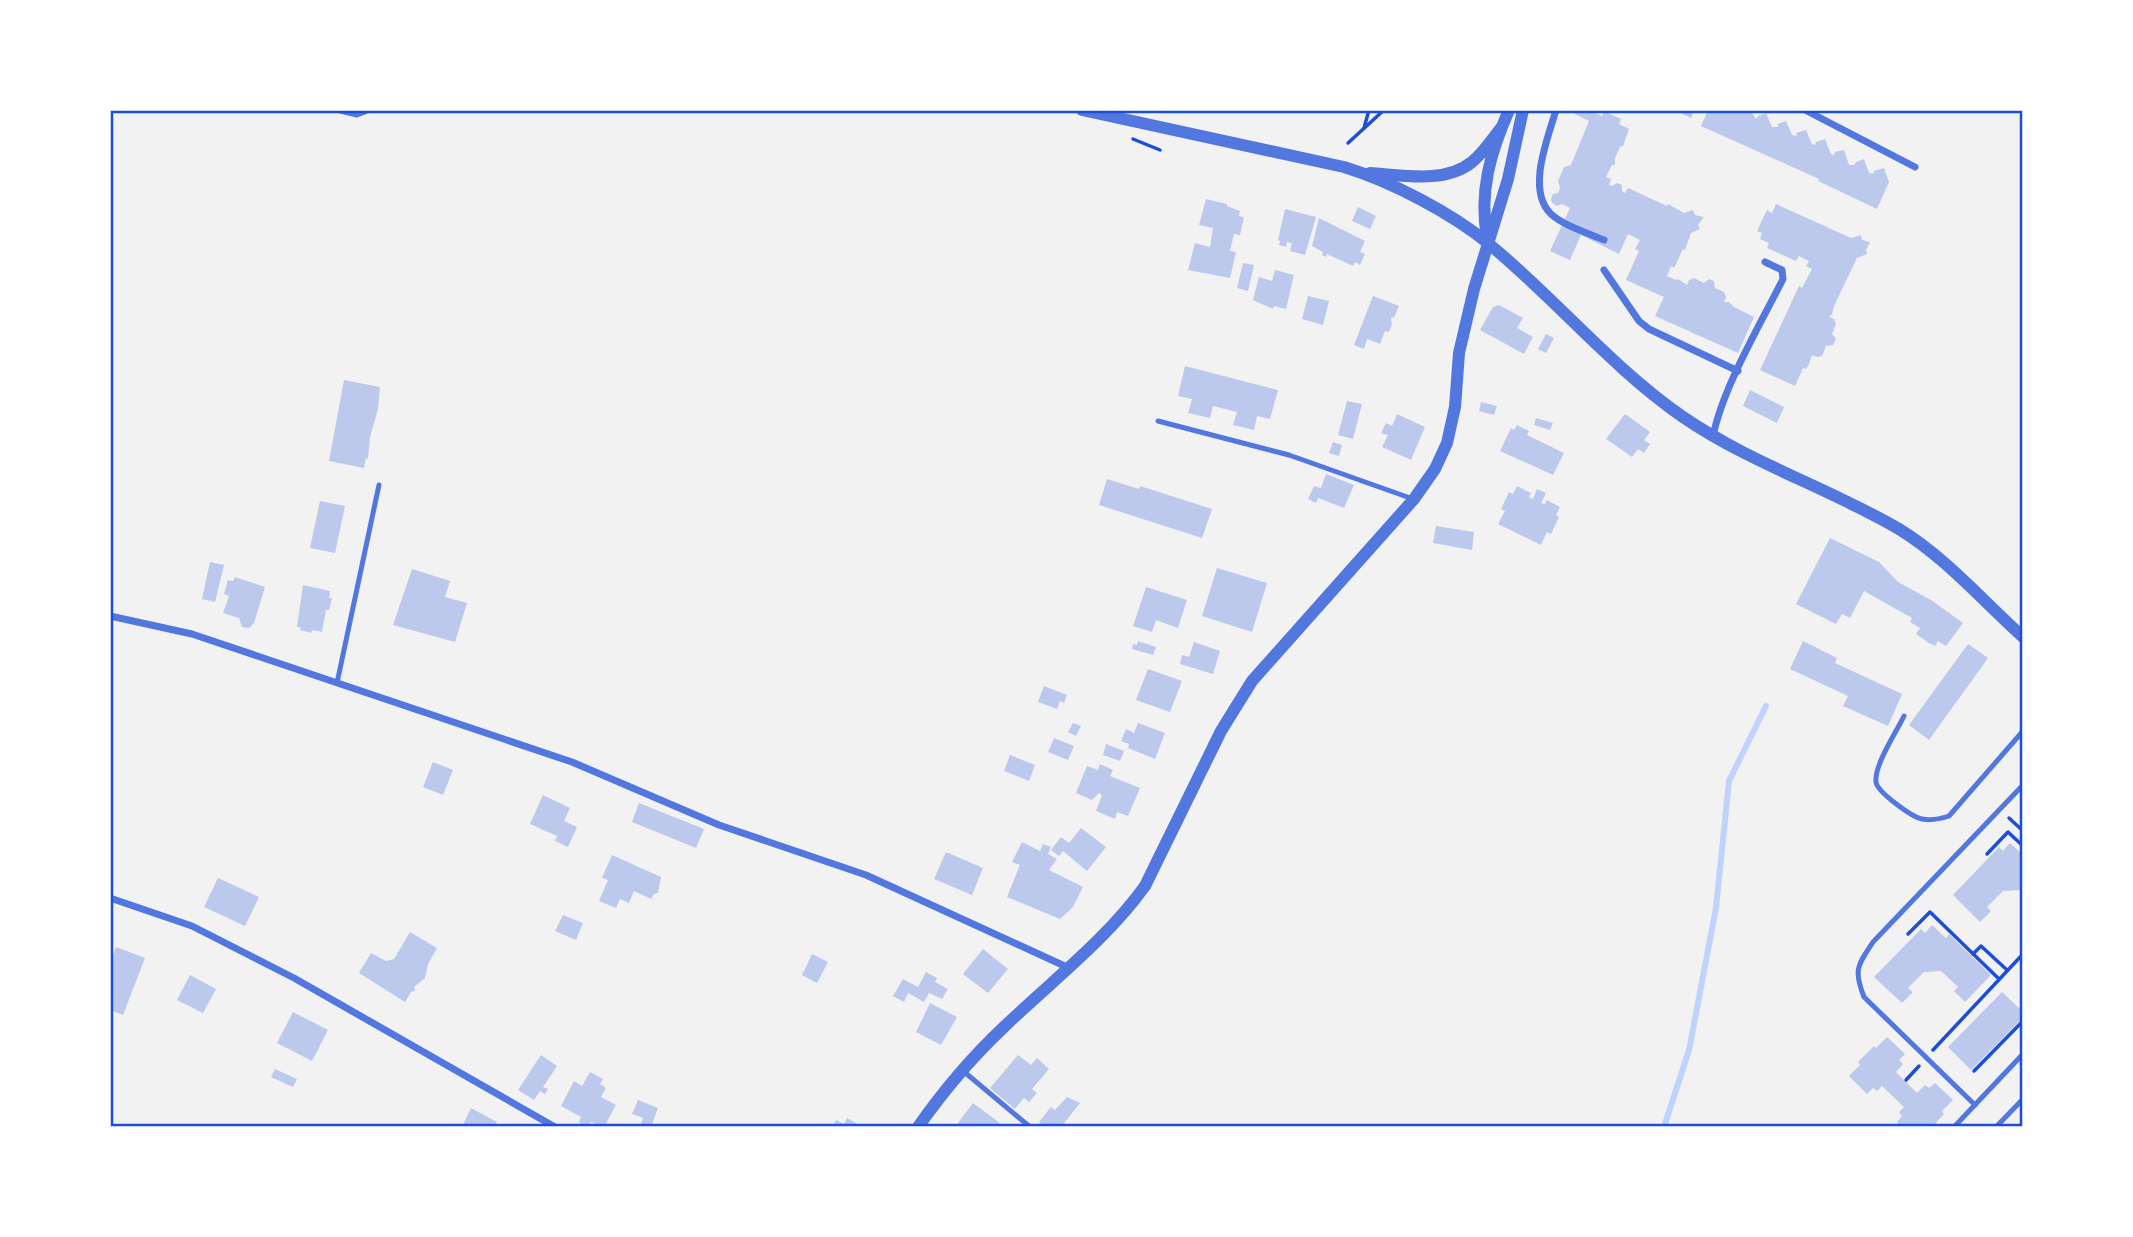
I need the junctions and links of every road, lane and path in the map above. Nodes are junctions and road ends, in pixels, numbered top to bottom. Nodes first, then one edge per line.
1 (336, 110) edge
2 (370, 110) edge
3 (1082, 110) edge
4 (1369, 110) edge
5 (1384, 110) edge
6 (1509, 110) edge
7 (1523, 110) edge
8 (1556, 110) edge
9 (1805, 110) edge
10 (1364, 128) junction
11 (1501, 128) junction
12 (1348, 144) dead end
13 (1914, 167) dead end
14 (1364, 173) junction
15 (1604, 240) dead end
16 (1488, 242) junction
17 (1765, 262) dead end
18 (1604, 270) dead end
19 (1738, 371) junction
20 (1158, 421) dead end
21 (1713, 436) junction
22 (379, 485) dead end
23 (1414, 499) junction
24 (110, 616) edge
25 (2023, 637) edge
26 (337, 683) junction
27 (1905, 716) dead end
28 (2023, 731) edge
29 (2023, 785) edge
30 (2005, 814) dead end
31 (2023, 831) edge
32 (2023, 846) edge
33 (1987, 854) dead end
34 (110, 898) edge
35 (1908, 934) dead end
36 (1973, 954) junction
37 (2023, 954) edge
38 (1069, 968) junction
39 (2007, 971) junction
40 (1999, 979) junction
41 (2023, 1021) edge
42 (2023, 1054) edge
43 (1927, 1058) junction
44 (962, 1070) junction
45 (1974, 1071) dead end
46 (1906, 1080) dead end
47 (2023, 1098) edge
48 (1975, 1105) junction
49 (555, 1127) edge
50 (918, 1127) edge
51 (1030, 1127) edge
52 (1954, 1127) edge
53 (1996, 1127) edge

1 - 2 lane
3 - 14 street
4 - 10 path
5 - 10 path
6 - 11 street
7 - 16 street
8 - 15 street
9 - 13 street
10 - 12 path
11 - 14 street
11 - 16 street
14 - 16 street
16 - 21 street
16 - 23 street
17 - 19 street
18 - 19 street
19 - 21 street
20 - 23 lane
21 - 25 street
22 - 26 lane
23 - 38 street
24 - 26 street
26 - 38 street
27 - 28 lane
29 - 43 lane
30 - 31 path
32 - 33 path
34 - 49 street
35 - 36 path
36 - 39 path
36 - 40 path
37 - 39 path
38 - 44 street
39 - 40 path
40 - 43 path
41 - 45 path
42 - 48 lane
43 - 46 path
43 - 48 lane
44 - 50 street
44 - 51 lane
47 - 53 lane
48 - 52 lane

